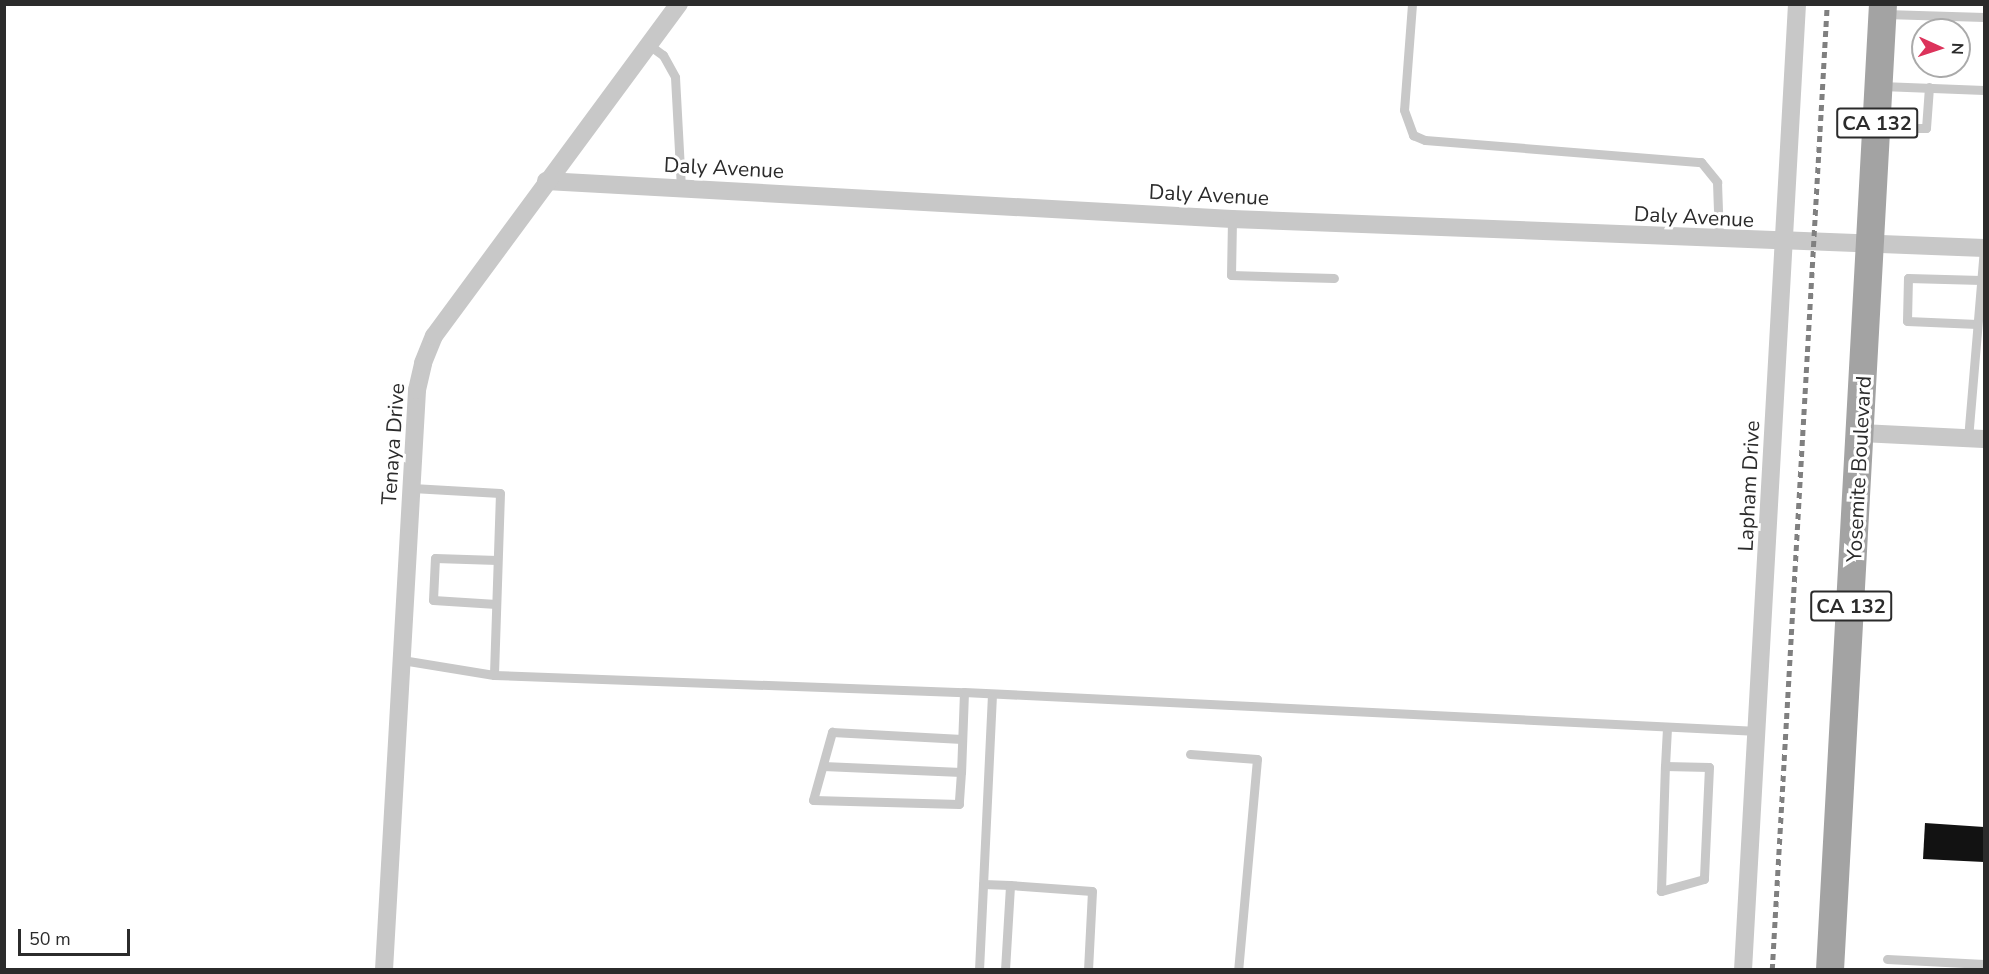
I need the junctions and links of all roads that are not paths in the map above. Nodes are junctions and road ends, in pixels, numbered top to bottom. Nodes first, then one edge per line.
1 (679, 4) edge
2 (1412, 4) edge
3 (1797, 4) edge
4 (1883, 9) edge
5 (1984, 17) edge
6 (649, 45) junction
7 (1879, 86) junction
8 (1929, 87) junction
9 (1984, 90) edge
10 (1876, 128) junction
11 (546, 181) junction
12 (681, 189) junction
13 (1232, 219) junction
14 (1719, 240) junction
15 (1870, 242) junction
16 (1785, 243) junction
17 (1984, 248) edge
18 (1334, 278) dead end
19 (1981, 280) junction
20 (1977, 324) junction
21 (1861, 433) junction
22 (1976, 439) edge
23 (412, 488) junction
24 (497, 560) junction
25 (496, 604) junction
26 (402, 660) junction
27 (494, 675) junction
28 (964, 692) junction
29 (992, 694) junction
30 (1667, 727) junction
31 (1758, 731) junction
32 (962, 739) junction
33 (1190, 754) dead end
34 (823, 766) junction
35 (1665, 766) junction
36 (961, 772) junction
37 (982, 884) junction
38 (1010, 885) junction
39 (1887, 959) dead end
40 (1984, 964) edge
41 (384, 969) edge
42 (979, 969) edge
43 (1005, 969) edge
44 (1088, 969) edge
45 (1238, 969) edge
46 (1743, 969) edge
47 (1830, 969) edge

1 - 6 street, Tenaya Drive
2 - 14 lane
3 - 16 street, Lapham Drive
4 - 5 lane
4 - 7 main road, Yosemite Boulevard / CA 132
6 - 11 street, Tenaya Drive
6 - 12 lane
7 - 8 lane
7 - 10 main road, Yosemite Boulevard / CA 132
8 - 9 lane
8 - 10 lane
10 - 15 main road, Yosemite Boulevard / CA 132
11 - 12 street, Daly Avenue
11 - 23 street, Tenaya Drive
12 - 13 street, Daly Avenue
13 - 14 street, Daly Avenue
13 - 18 lane
14 - 16 street, Daly Avenue
15 - 16 street, Daly Avenue
15 - 17 street, Daly Avenue
15 - 21 main road, Yosemite Boulevard / CA 132
16 - 31 street, Lapham Drive
17 - 19 lane
19 - 20 lane
19 - 20 lane
20 - 22 lane
21 - 22 street
21 - 47 main road, Yosemite Boulevard / CA 132
23 - 24 lane
23 - 26 street, Tenaya Drive
24 - 25 lane
24 - 25 lane
25 - 27 lane
26 - 27 lane
26 - 41 street, Tenaya Drive
27 - 28 lane
28 - 29 lane
28 - 32 lane
29 - 30 lane
29 - 37 lane
30 - 31 lane
30 - 35 lane
31 - 46 street, Lapham Drive
32 - 34 lane
32 - 36 lane
33 - 45 lane
34 - 36 lane
34 - 36 lane
35 - 35 lane
37 - 38 lane
37 - 42 lane
38 - 43 lane
38 - 44 lane
39 - 40 lane

